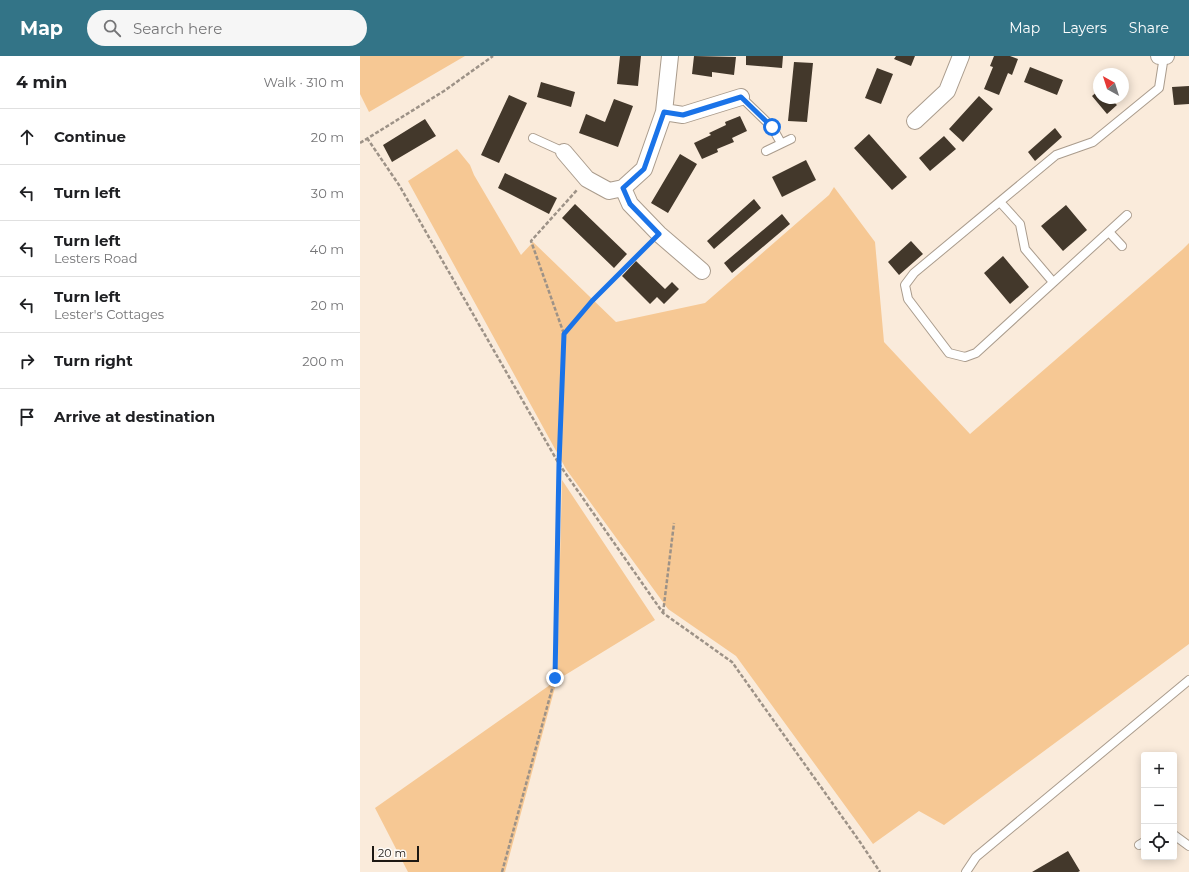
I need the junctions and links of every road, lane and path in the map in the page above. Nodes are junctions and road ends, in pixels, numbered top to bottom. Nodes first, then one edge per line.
1 (493, 56) edge
2 (670, 56) edge
3 (961, 56) edge
4 (1159, 56) edge
5 (1165, 56) edge
6 (741, 97) joint
7 (664, 112) junction
8 (915, 121) dead end
9 (367, 138) junction
10 (533, 138) dead end
11 (791, 139) dead end
12 (360, 143) edge
13 (781, 144) junction
14 (766, 151) dead end
15 (564, 152) joint
16 (587, 179) junction
17 (623, 188) junction
18 (1000, 202) junction
19 (1127, 215) dead end
20 (1109, 232) junction
21 (659, 234) junction
22 (1122, 246) dead end
23 (702, 271) dead end
24 (1053, 282) junction
25 (564, 334) junction
26 (559, 464) junction
27 (674, 523) dead end
28 (663, 613) junction
29 (1189, 680) edge
30 (1177, 837) edge
31 (1189, 846) edge
32 (502, 872) edge
33 (880, 872) edge
34 (966, 872) edge

1 - 9 path
2 - 7 street
3 - 8 street
4 - 5 street
5 - 18 lane
6 - 7 street
6 - 13 lane
7 - 17 street
9 - 12 path
9 - 26 path
10 - 15 lane
11 - 13 lane
13 - 14 lane
15 - 16 street
16 - 17 street
16 - 25 path
17 - 21 street
18 - 24 lane
18 - 24 lane
19 - 20 lane
20 - 22 lane
20 - 24 lane
21 - 23 street
21 - 25 path
25 - 26 path
26 - 28 path
26 - 32 path
27 - 28 path
28 - 33 path
29 - 34 lane
30 - 31 lane

